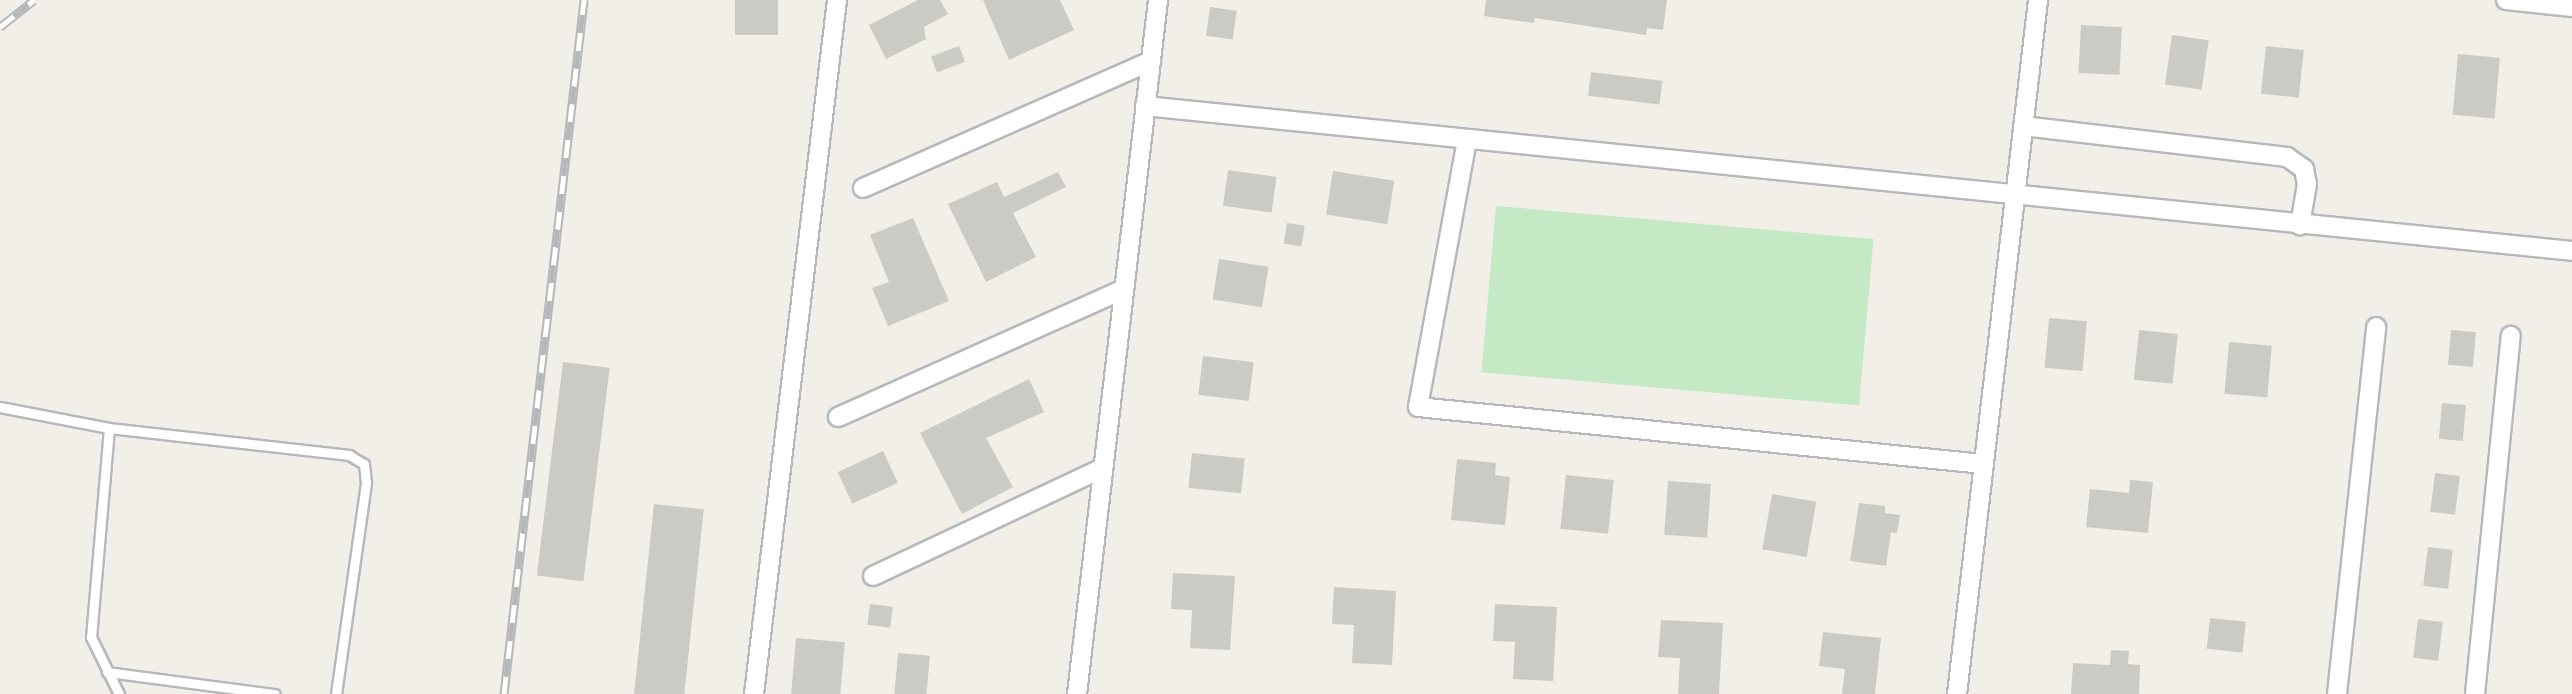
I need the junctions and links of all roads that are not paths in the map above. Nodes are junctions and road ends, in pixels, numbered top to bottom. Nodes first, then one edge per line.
1 (837, 0) edge
2 (1158, 0) edge
3 (2038, 0) edge
4 (2506, 0) edge
5 (2572, 7) edge
6 (1151, 61) junction
7 (1145, 106) junction
8 (2023, 126) junction
9 (1467, 140) junction
10 (863, 188) dead end
11 (2015, 196) junction
12 (2300, 225) junction
13 (2572, 251) edge
14 (1124, 289) junction
15 (2376, 327) dead end
16 (2511, 336) dead end
17 (0, 407) edge
18 (838, 417) dead end
19 (109, 428) junction
20 (1983, 464) junction
21 (1103, 468) junction
22 (873, 576) dead end
23 (107, 672) junction
24 (119, 694) edge
25 (275, 694) edge
26 (336, 694) edge
27 (754, 694) edge
28 (1077, 694) edge
29 (1957, 694) edge
30 (2337, 694) edge
31 (2475, 694) edge

1 - 27 street
2 - 6 street
3 - 8 street
4 - 5 street
6 - 7 street
6 - 10 street
7 - 9 street
7 - 14 street
8 - 11 street
8 - 12 street
9 - 11 street
9 - 20 street
11 - 12 street
11 - 20 street
12 - 13 street
14 - 18 street
14 - 21 street
15 - 30 street
16 - 31 street
17 - 19 lane
19 - 23 lane
19 - 26 lane
20 - 29 street
21 - 22 street
21 - 28 street
23 - 24 lane
23 - 25 lane

